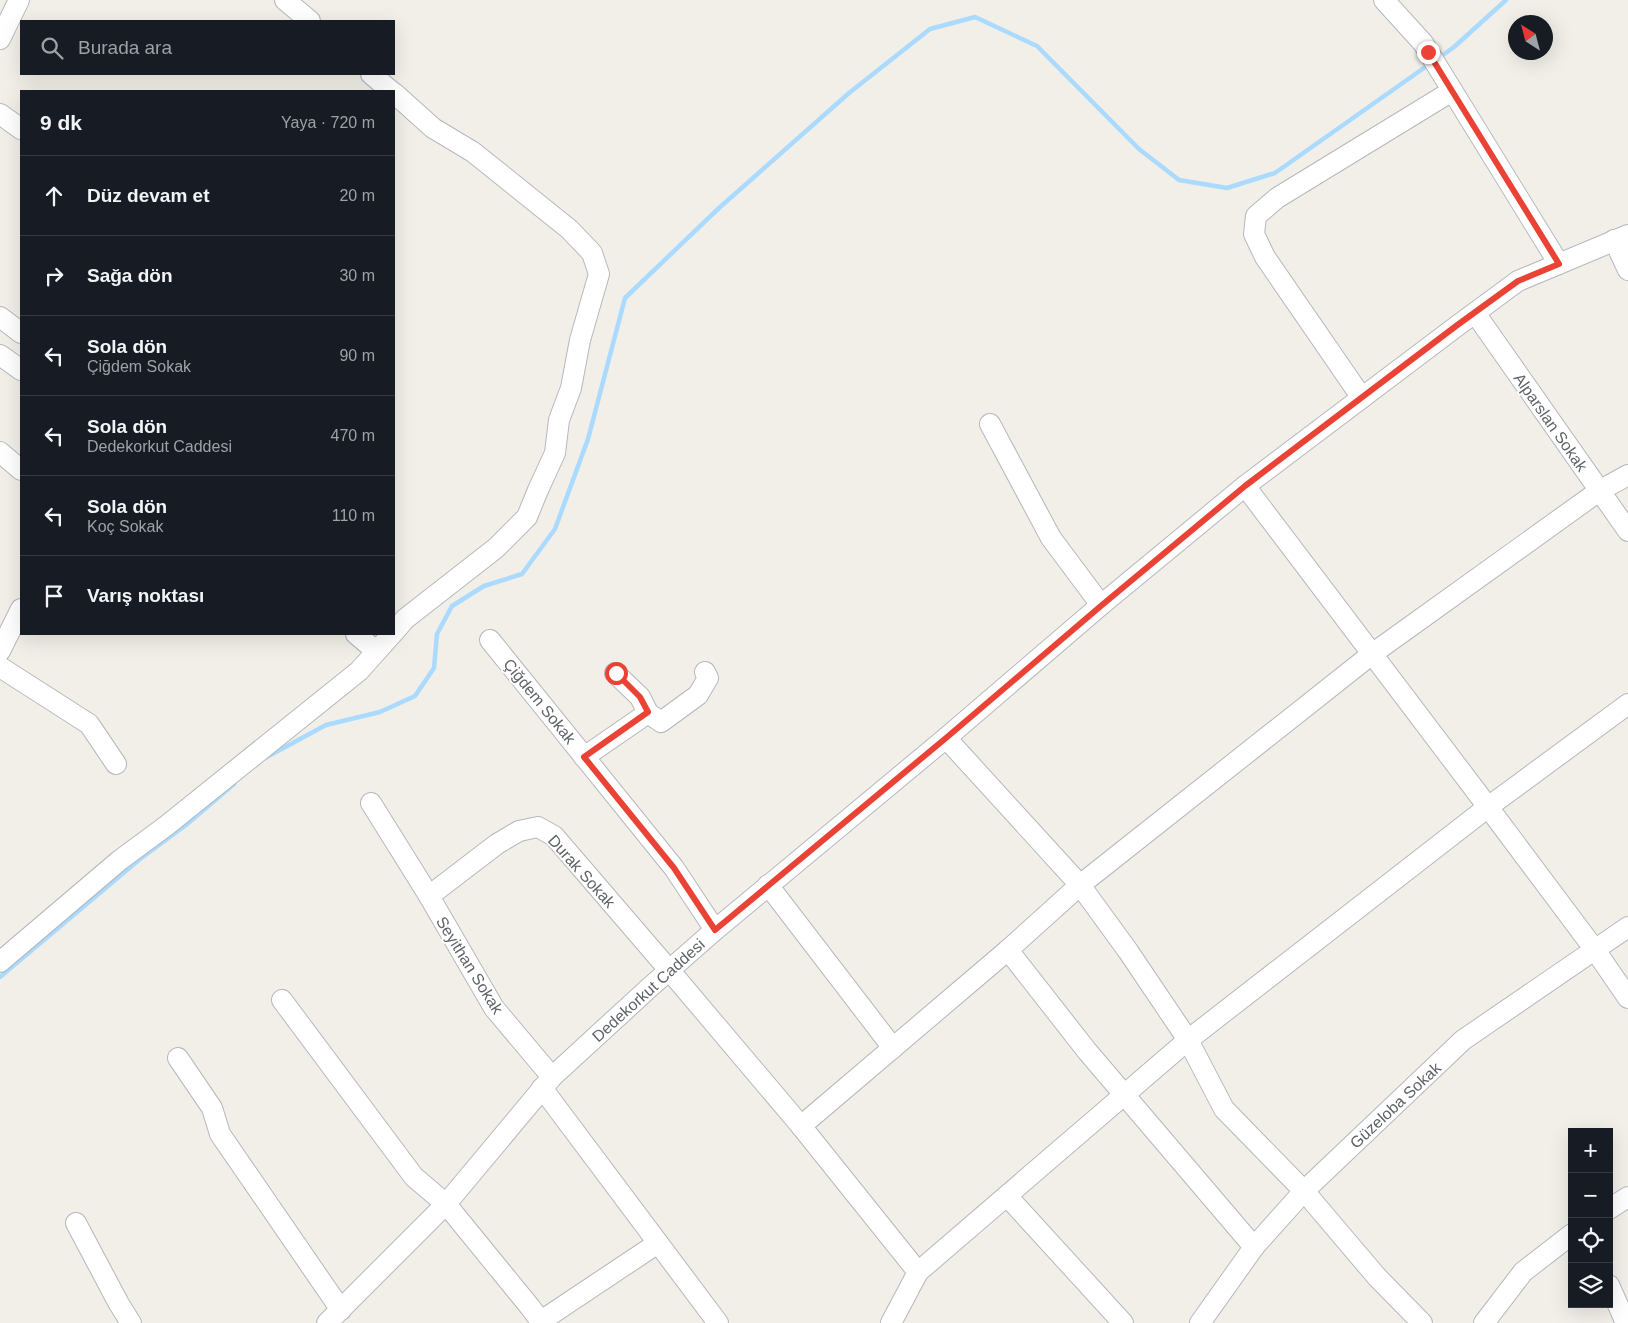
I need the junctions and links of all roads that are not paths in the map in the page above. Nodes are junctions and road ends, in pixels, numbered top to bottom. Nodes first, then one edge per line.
1 (19, 0) edge
2 (285, 0) edge
3 (1384, 0) edge
4 (309, 20) edge
5 (0, 39) edge
6 (372, 75) edge
7 (390, 90) edge
8 (1452, 91) junction
9 (395, 95) edge
10 (0, 114) edge
11 (20, 128) edge
12 (1621, 237) edge
13 (1559, 264) junction
14 (1628, 270) edge
15 (1475, 313) junction
16 (0, 318) edge
17 (20, 332) edge
18 (0, 355) edge
19 (20, 369) edge
20 (1362, 398) junction
21 (990, 424) dead end
22 (0, 452) edge
23 (20, 469) edge
24 (1628, 475) edge
25 (1245, 486) junction
26 (1599, 491) junction
27 (1628, 531) edge
28 (1102, 605) junction
29 (20, 611) edge
30 (395, 631) edge
31 (357, 635) edge
32 (391, 635) edge
33 (490, 640) dead end
34 (0, 651) edge
35 (376, 652) junction
36 (1372, 654) junction
37 (0, 667) edge
38 (705, 672) dead end
39 (616, 673) dead end
40 (1628, 704) edge
41 (648, 712) junction
42 (946, 738) junction
43 (584, 757) junction
44 (116, 764) dead end
45 (371, 803) dead end
46 (1488, 807) junction
47 (768, 885) junction
48 (1080, 885) junction
49 (429, 896) junction
50 (1628, 927) edge
51 (715, 930) junction
52 (1008, 950) junction
53 (1595, 950) junction
54 (0, 962) edge
55 (670, 970) junction
56 (1628, 998) edge
57 (282, 1000) dead end
58 (1188, 1040) junction
59 (894, 1048) junction
60 (178, 1058) dead end
61 (547, 1082) junction
62 (1124, 1096) junction
63 (801, 1126) junction
64 (1304, 1191) junction
65 (1007, 1196) junction
66 (1628, 1197) edge
67 (446, 1204) junction
68 (1613, 1206) edge
69 (76, 1223) dead end
70 (1568, 1237) edge
71 (658, 1242) junction
72 (1254, 1247) junction
73 (918, 1272) junction
74 (1613, 1294) edge
75 (334, 1317) edge
76 (541, 1322) edge
77 (131, 1323) edge
78 (718, 1323) edge
79 (891, 1323) edge
80 (1123, 1323) edge
81 (1200, 1323) edge
82 (1422, 1323) edge
83 (1484, 1323) edge
84 (1626, 1323) edge

1 - 5 street
2 - 4 street
3 - 8 street
6 - 7 street
8 - 13 street
8 - 20 street
9 - 30 street
10 - 11 street
12 - 13 street, Dedekorkut Caddesi
12 - 14 street
13 - 15 street, Dedekorkut Caddesi
15 - 20 street, Dedekorkut Caddesi
15 - 26 street, Alparslan Sokak
16 - 17 street
18 - 19 street
20 - 25 street, Dedekorkut Caddesi
21 - 28 street
22 - 23 street
24 - 26 street
25 - 28 street, Dedekorkut Caddesi
25 - 36 street
26 - 27 street, Alparslan Sokak
26 - 36 street
28 - 42 street, Dedekorkut Caddesi
29 - 34 street
31 - 35 street
32 - 35 street
33 - 43 street, Çiğdem Sokak
35 - 54 street
36 - 46 street
36 - 48 street
37 - 44 street
38 - 41 street
39 - 41 street
40 - 46 street
41 - 43 street
42 - 47 street, Dedekorkut Caddesi
42 - 48 street
43 - 51 street, Çiğdem Sokak
45 - 49 street, Seyithan Sokak
46 - 53 street
46 - 58 street
47 - 51 street, Dedekorkut Caddesi
47 - 59 street
48 - 52 street
48 - 58 street
49 - 55 street, Durak Sokak
49 - 61 street, Seyithan Sokak
50 - 53 street, Güzeloba Sokak
51 - 55 street, Dedekorkut Caddesi
52 - 59 street
52 - 62 street
53 - 56 street
53 - 64 street, Güzeloba Sokak
55 - 61 street, Dedekorkut Caddesi
55 - 63 street, Durak Sokak
57 - 67 street
58 - 62 street
58 - 64 street
59 - 63 street
60 - 75 street
61 - 67 street, Dedekorkut Caddesi
61 - 71 street, Seyithan Sokak
62 - 65 street
62 - 72 street
63 - 73 street, Durak Sokak
64 - 72 street, Güzeloba Sokak
64 - 82 street
65 - 73 street
65 - 80 street
66 - 68 street
67 - 75 street, Dedekorkut Caddesi
67 - 76 street
69 - 77 street
70 - 83 street
71 - 76 street
71 - 78 street, Seyithan Sokak
72 - 81 street, Güzeloba Sokak
73 - 79 street
74 - 84 street

